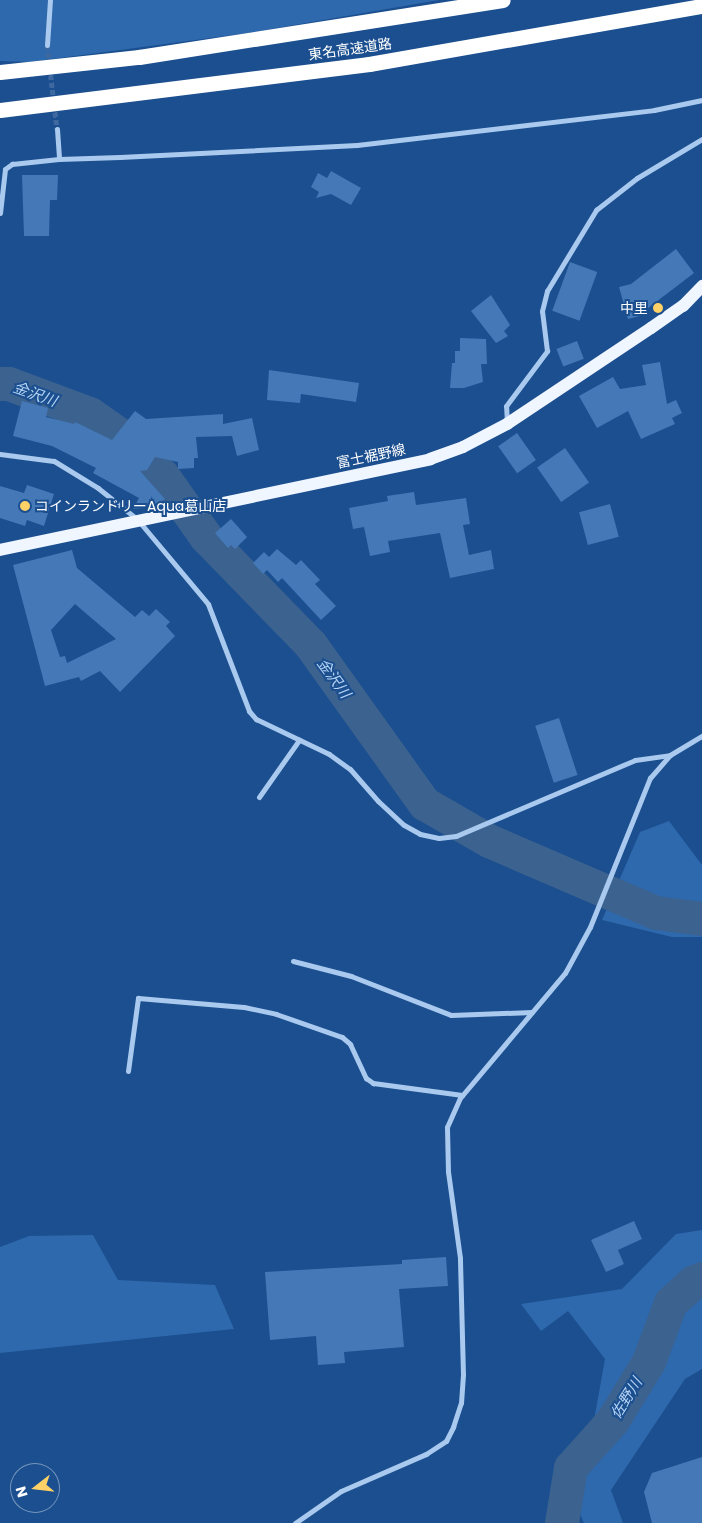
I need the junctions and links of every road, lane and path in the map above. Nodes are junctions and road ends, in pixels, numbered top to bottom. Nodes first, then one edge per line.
1 (50, 0) edge
2 (502, 0) edge
3 (702, 6) edge
4 (47, 45) tunnel mouth
5 (0, 72) edge
6 (702, 100) edge
7 (0, 110) edge
8 (57, 129) tunnel mouth
9 (702, 139) edge
10 (59, 159) junction
11 (0, 212) edge
12 (702, 286) edge
13 (507, 424) junction
14 (0, 454) edge
15 (137, 519) junction
16 (0, 550) edge
17 (702, 736) edge
18 (299, 740) junction
19 (670, 755) junction
20 (259, 797) dead end
21 (293, 961) dead end
22 (532, 1012) junction
23 (128, 1071) dead end
24 (462, 1095) junction
25 (295, 1523) edge

1 - 4 street
2 - 5 highway, 東名高速道路
3 - 7 highway, 東名高速道路
6 - 10 street
8 - 10 street
9 - 13 street
10 - 11 street
12 - 13 main road, 富士裾野線
13 - 15 main road, 富士裾野線
14 - 15 street
15 - 16 main road, 富士裾野線
15 - 18 street
17 - 19 street
18 - 19 street
18 - 20 street
19 - 22 street
21 - 22 street
22 - 24 street
23 - 24 street
24 - 25 street

